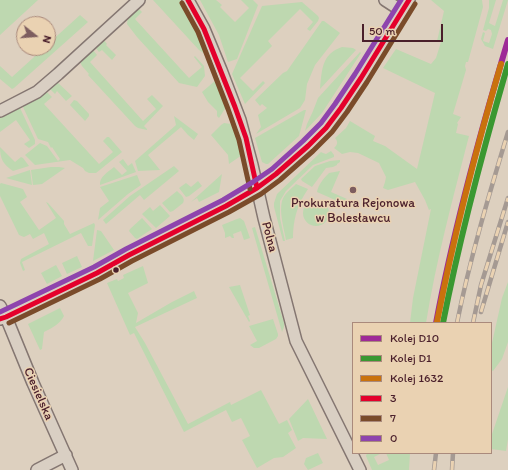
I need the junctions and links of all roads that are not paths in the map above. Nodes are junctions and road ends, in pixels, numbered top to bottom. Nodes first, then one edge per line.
1 (139, 0) edge
2 (188, 0) edge
3 (384, 0) edge
4 (409, 0) edge
5 (402, 11) junction
6 (0, 111) edge
7 (257, 188) junction
8 (0, 306) edge
9 (3, 318) edge
10 (352, 454) edge
11 (352, 454) edge
12 (66, 455) junction
13 (36, 470) edge
14 (72, 470) edge
15 (360, 470) edge

1 - 6 street
2 - 7 street, Polna
3 - 5 street
4 - 5 street
5 - 7 street
7 - 9 street
7 - 11 street, Polna
8 - 9 street, Ciesielska
9 - 12 street, Ciesielska
10 - 15 street, Polna
12 - 13 street
12 - 14 street, Ciesielska

